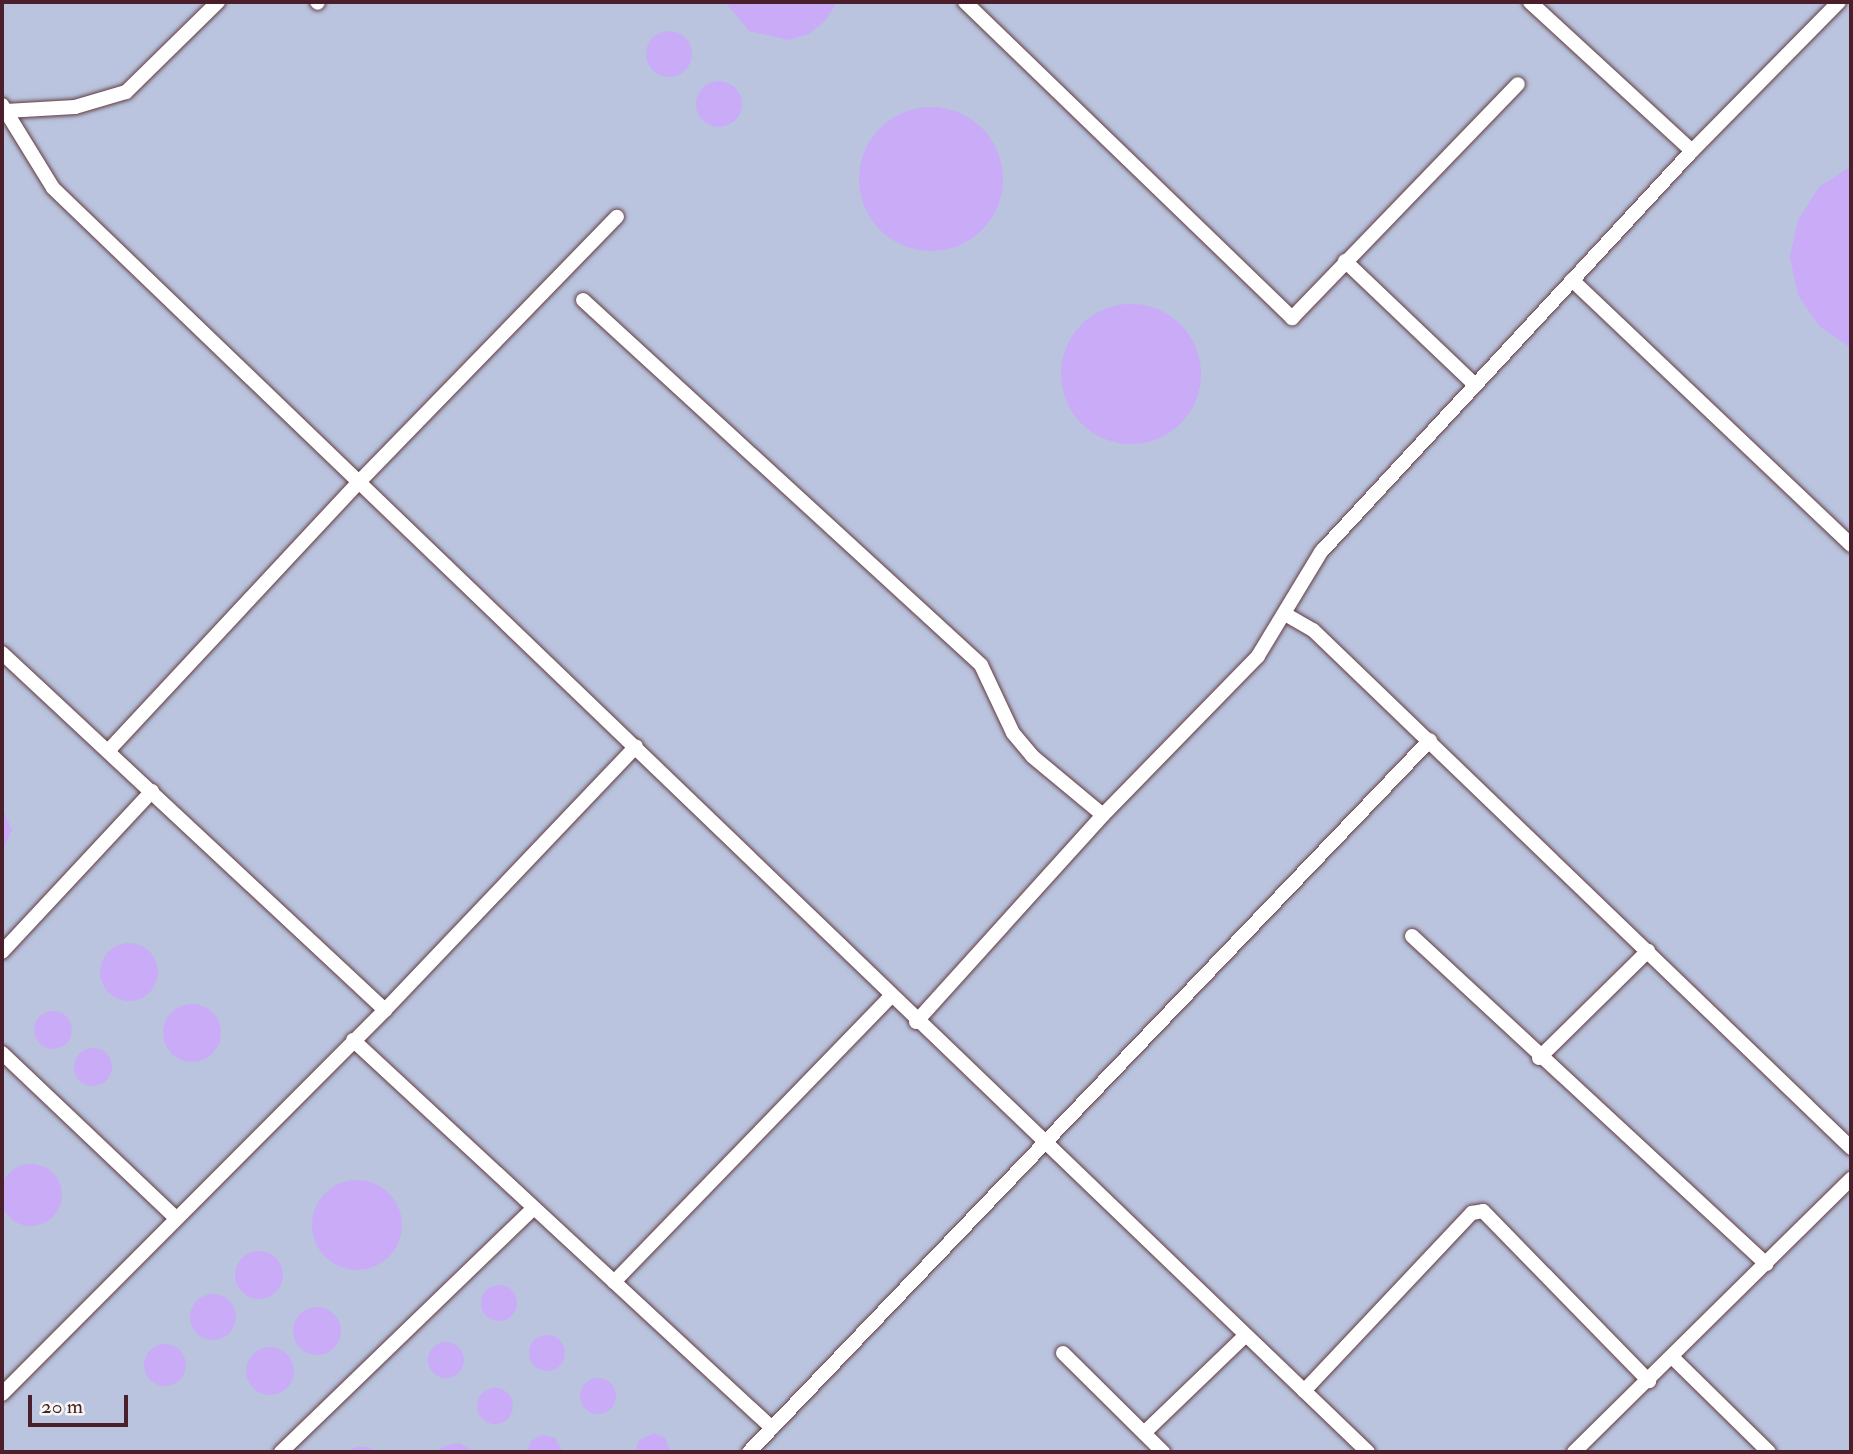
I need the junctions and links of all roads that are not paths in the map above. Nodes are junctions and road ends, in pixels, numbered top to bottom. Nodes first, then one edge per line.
1 (218, 2) edge
2 (965, 2) edge
3 (1530, 2) edge
4 (1839, 2) edge
5 (1518, 84) dead end
6 (4, 108) edge
7 (1692, 151) junction
8 (617, 217) dead end
9 (1345, 261) junction
10 (1572, 280) junction
11 (583, 300) dead end
12 (1474, 384) junction
13 (359, 482) junction
14 (1851, 545) edge
15 (1285, 614) junction
16 (2, 653) edge
17 (1430, 740) junction
18 (636, 746) junction
19 (108, 751) junction
20 (152, 792) junction
21 (1103, 815) junction
22 (1412, 936) dead end
23 (1648, 951) junction
24 (2, 952) edge
25 (890, 997) junction
26 (385, 1010) junction
27 (916, 1022) junction
28 (353, 1040) junction
29 (2, 1054) edge
30 (1539, 1058) junction
31 (1045, 1142) junction
32 (1851, 1148) edge
33 (1851, 1178) edge
34 (534, 1208) junction
35 (175, 1216) junction
36 (1766, 1264) junction
37 (614, 1282) junction
38 (1246, 1335) junction
39 (1063, 1353) dead end
40 (1673, 1358) junction
41 (1649, 1381) junction
42 (1304, 1391) junction
43 (2, 1394) edge
44 (772, 1428) junction
45 (1144, 1433) junction
46 (281, 1452) edge
47 (749, 1452) edge
48 (1163, 1452) edge
49 (1367, 1452) edge
50 (1574, 1452) edge
51 (1769, 1452) edge

1 - 6 lane
2 - 9 lane
3 - 7 lane
4 - 7 lane
5 - 9 lane
6 - 13 lane
7 - 10 lane
8 - 13 lane
9 - 12 lane
10 - 12 lane
10 - 14 lane
11 - 21 lane
12 - 15 lane
13 - 18 lane
13 - 19 lane
15 - 17 lane
15 - 21 lane
16 - 19 lane
17 - 23 lane
17 - 31 lane
18 - 25 lane
18 - 26 lane
19 - 20 lane
20 - 24 lane
20 - 26 lane
21 - 27 lane
22 - 30 lane
23 - 30 lane
23 - 32 lane
25 - 27 lane
25 - 37 lane
26 - 28 lane
27 - 31 lane
28 - 34 lane
28 - 35 lane
29 - 35 lane
30 - 36 lane
31 - 38 lane
31 - 44 lane
33 - 36 lane
34 - 37 lane
34 - 46 lane
35 - 43 lane
36 - 40 lane
37 - 44 lane
38 - 42 lane
38 - 45 lane
39 - 45 lane
40 - 41 lane
40 - 51 lane
41 - 42 lane
41 - 50 lane
42 - 49 lane
44 - 47 lane
45 - 48 lane

